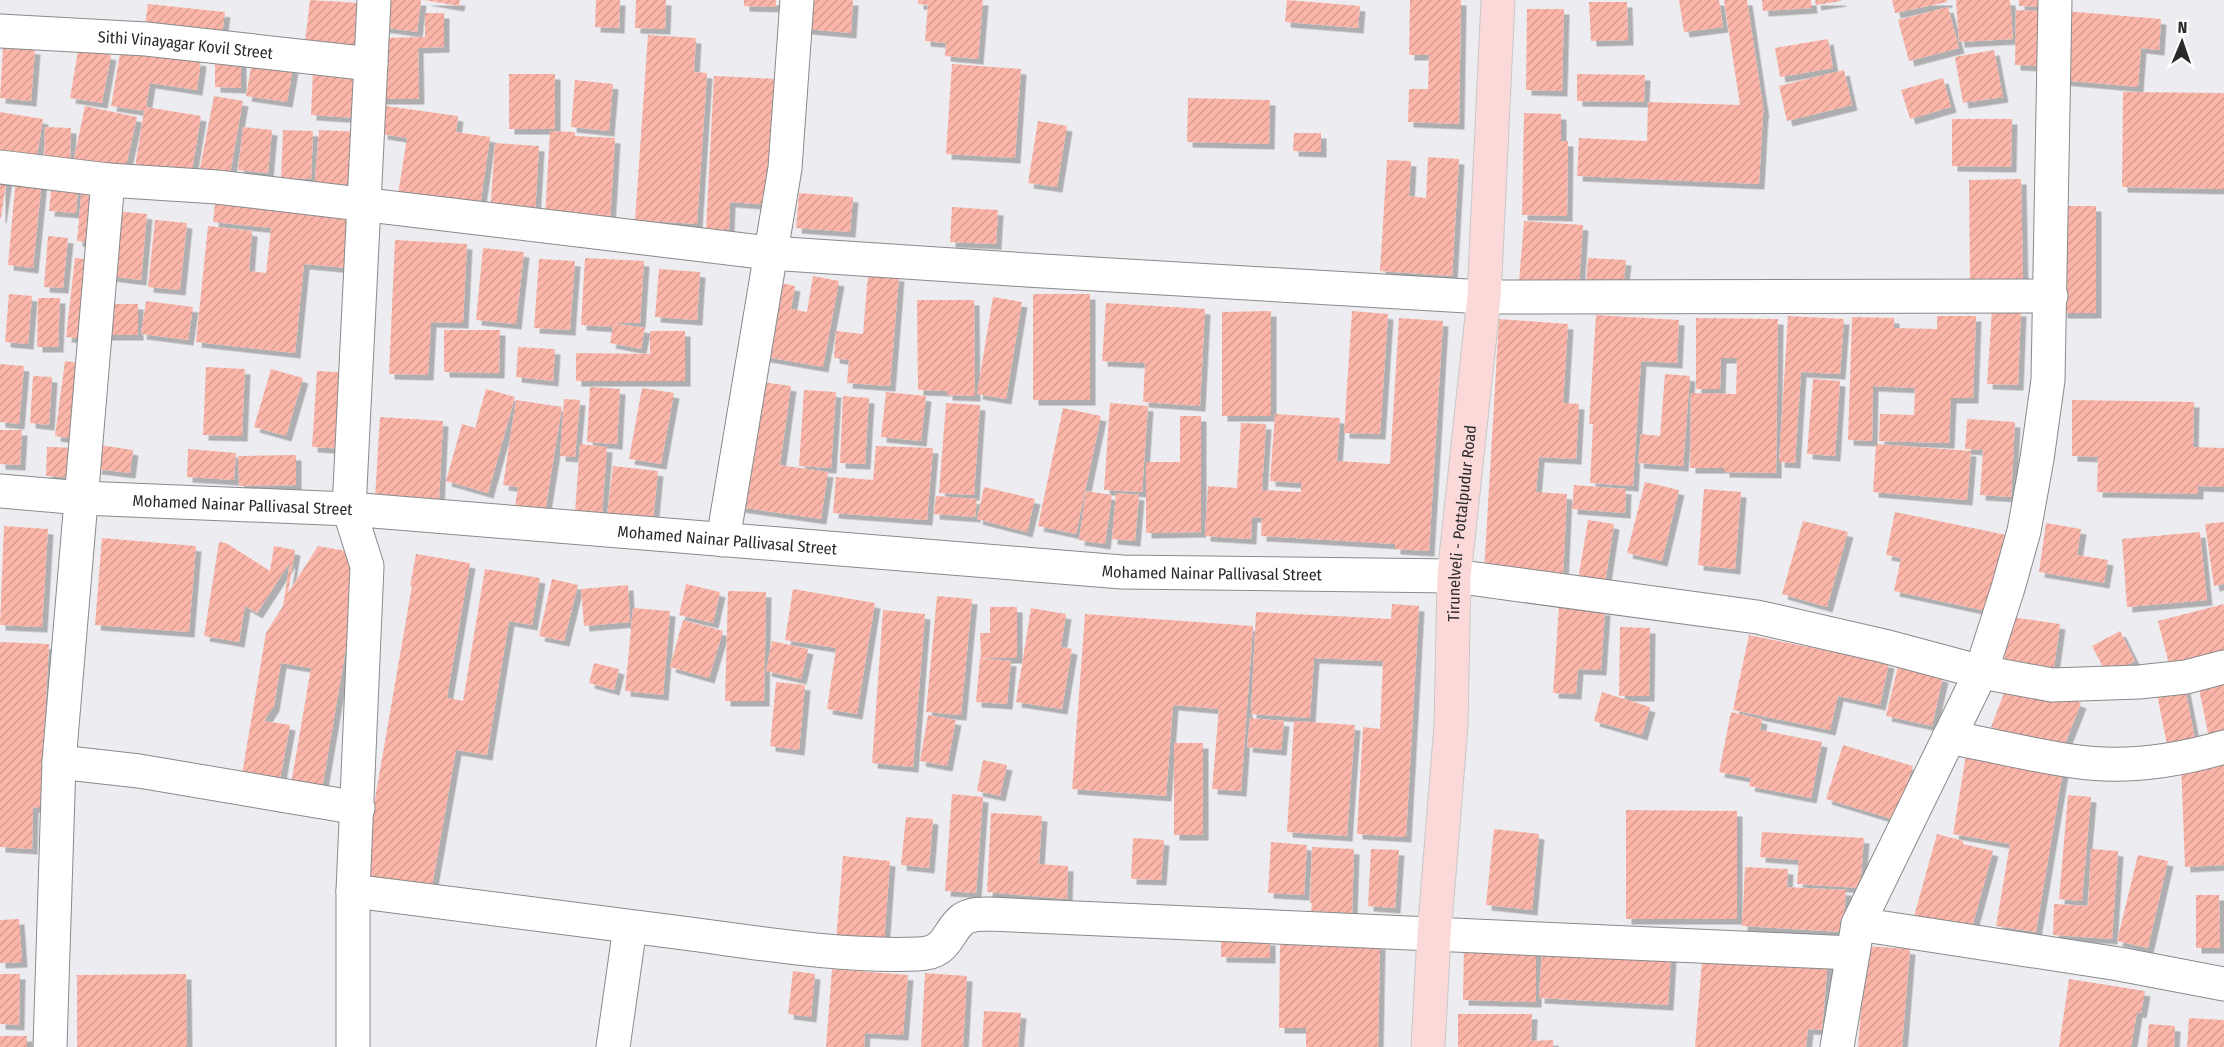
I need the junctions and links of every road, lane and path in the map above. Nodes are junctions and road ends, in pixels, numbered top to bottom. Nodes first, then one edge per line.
1 (374, 0) edge
2 (797, 0) edge
3 (1498, 0) edge
4 (2055, 0) edge
5 (0, 31) edge
6 (371, 64) junction
7 (0, 166) edge
8 (108, 180) junction
9 (363, 204) junction
10 (771, 253) junction
11 (2050, 296) junction
12 (1484, 297) junction
13 (0, 491) edge
14 (82, 498) junction
15 (349, 509) junction
16 (723, 540) junction
17 (1454, 576) junction
18 (2224, 667) edge
19 (1981, 672) junction
20 (1949, 737) junction
21 (2224, 747) edge
22 (59, 762) junction
23 (358, 808) junction
24 (353, 891) junction
25 (630, 927) junction
26 (1434, 935) junction
27 (1856, 939) junction
28 (2224, 984) edge
29 (50, 1047) edge
30 (353, 1047) edge
31 (613, 1047) edge
32 (1428, 1047) edge
33 (1837, 1047) edge

1 - 6 street
2 - 10 street
3 - 12 main road, Tirunelveli - Pottalpudur Road
4 - 11 street
5 - 6 street, Sithi Vinayagar Kovil Street
6 - 9 street
7 - 8 street
8 - 9 street
8 - 14 street
9 - 10 street
9 - 15 street
10 - 12 street
10 - 16 street
11 - 12 street
11 - 19 street
12 - 17 main road, Tirunelveli - Pottalpudur Road
13 - 14 street, Mohamed Nainar Pallivasal Street
14 - 15 street, Mohamed Nainar Pallivasal Street
14 - 22 street
15 - 16 street, Mohamed Nainar Pallivasal Street
15 - 23 street
16 - 17 street, Mohamed Nainar Pallivasal Street
17 - 19 street, Mohamed Nainar Pallivasal Street
17 - 26 main road, Tirunelveli - Pottalpudur Road
18 - 19 street, Mohamed Nainar Pallivasal Street
19 - 20 street
20 - 21 street
20 - 27 street
22 - 23 street
22 - 29 street
23 - 24 street
24 - 25 street
24 - 30 street
25 - 26 street
25 - 31 street
26 - 27 street
26 - 32 main road, Tirunelveli - Pottalpudur Road
27 - 28 street
27 - 33 street

